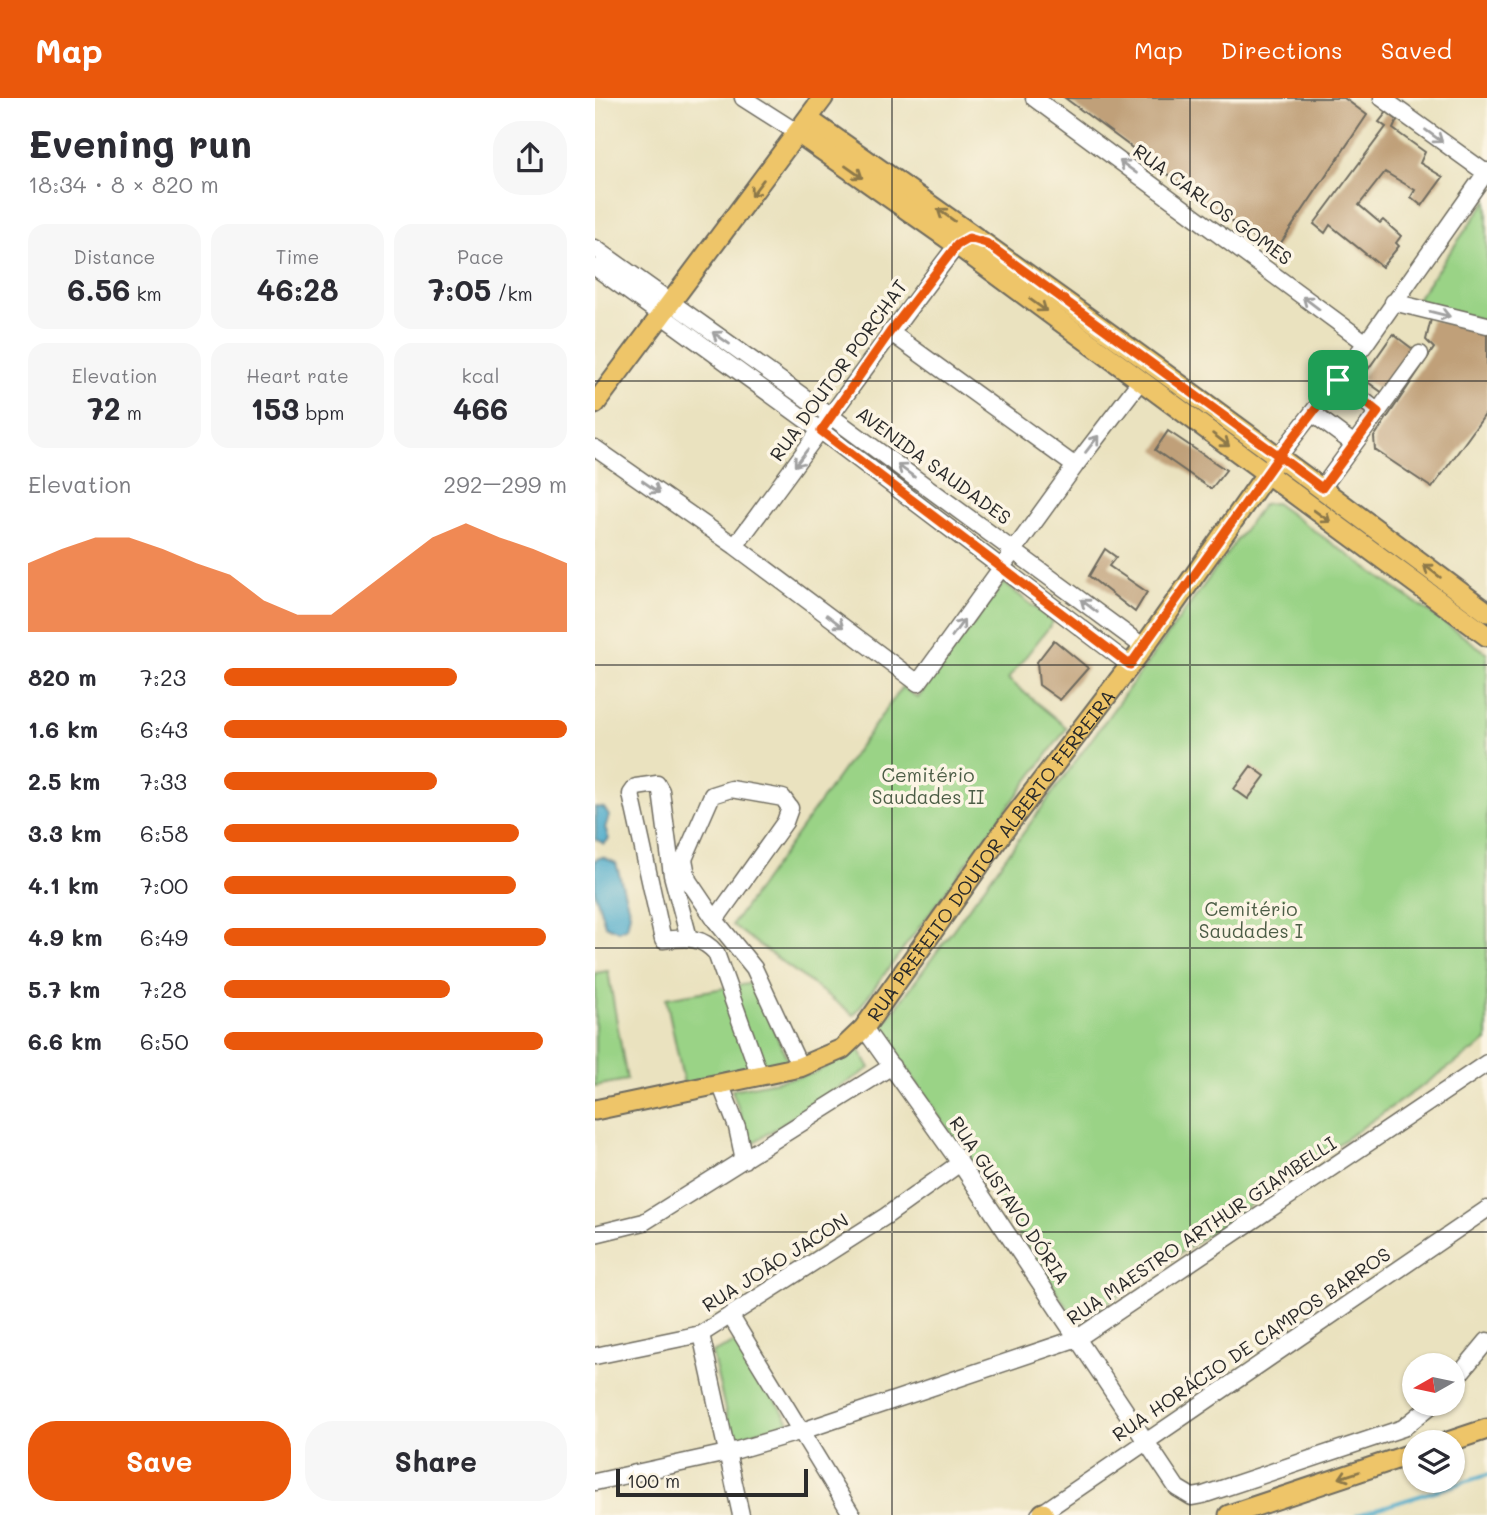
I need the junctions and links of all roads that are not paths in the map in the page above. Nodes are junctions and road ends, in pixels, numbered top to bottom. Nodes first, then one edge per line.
1 (743, 98) edge
2 (823, 98) edge
3 (1034, 98) edge
4 (1382, 98) edge
5 (803, 126) junction
6 (1486, 172) edge
7 (986, 243) junction
8 (957, 245) junction
9 (595, 248) edge
10 (595, 267) edge
11 (1393, 302) junction
12 (666, 309) junction
13 (1487, 325) edge
14 (890, 332) junction
15 (1366, 343) junction
16 (1420, 354) dead end
17 (1141, 380) junction
18 (1338, 380) junction
19 (595, 404) edge
20 (1378, 412) junction
21 (1312, 413) junction
22 (832, 417) junction
23 (821, 431) junction
24 (1354, 444) junction
25 (595, 448) edge
26 (1279, 456) junction
27 (1075, 466) junction
28 (1267, 475) junction
29 (1322, 488) junction
30 (735, 546) junction
31 (1015, 550) junction
32 (1003, 567) junction
33 (1487, 612) edge
34 (1487, 636) edge
35 (1144, 647) junction
36 (1130, 665) junction
37 (715, 920) junction
38 (689, 937) junction
39 (863, 1028) junction
40 (1487, 1063) edge
41 (892, 1066) junction
42 (800, 1067) junction
43 (760, 1076) junction
44 (720, 1083) junction
45 (595, 1110) edge
46 (744, 1160) junction
47 (960, 1163) junction
48 (1487, 1209) edge
49 (595, 1234) edge
50 (730, 1315) junction
51 (701, 1334) junction
52 (1078, 1338) junction
53 (1487, 1340) edge
54 (595, 1356) edge
55 (1465, 1367) edge
56 (1418, 1416) edge
57 (1487, 1429) edge
58 (799, 1432) junction
59 (1465, 1436) edge
60 (1147, 1441) junction
61 (727, 1453) junction
62 (1402, 1457) edge
63 (595, 1482) edge
64 (1042, 1514) edge
65 (741, 1515) edge
66 (852, 1515) edge
67 (1229, 1515) edge

1 - 5 street
2 - 5 main road
15 -> 3 street, RUA CARLOS GOMES
4 -> 6 street
7 -> 5 main road
5 -> 8 main road
5 -> 12 main road
6 - 11 street, RUA PREFEITO DOUTOR ALBERTO FERREIRA
7 - 8 street
7 - 26 main road
8 - 14 street, RUA DOUTOR PORCHAT
8 -> 17 main road
9 - 12 street, AVENIDA SAUDADES
10 - 12 street, AVENIDA SAUDADES
11 -> 13 street
11 - 15 street, RUA PREFEITO DOUTOR ALBERTO FERREIRA
12 - 19 main road
22 -> 12 street, AVENIDA SAUDADES
12 - 23 street, AVENIDA SAUDADES
14 - 22 street, RUA DOUTOR PORCHAT
14 - 27 street
15 - 18 street, RUA PREFEITO DOUTOR ALBERTO FERREIRA
16 - 20 street
27 -> 17 street
17 -> 28 main road
18 - 20 street
18 - 21 street, RUA PREFEITO DOUTOR ALBERTO FERREIRA
20 - 24 street
21 - 24 street
21 - 26 street, RUA PREFEITO DOUTOR ALBERTO FERREIRA
22 - 23 street, RUA DOUTOR PORCHAT
31 -> 22 street, AVENIDA SAUDADES
23 -> 30 street, RUA DOUTOR PORCHAT
23 - 32 street, AVENIDA SAUDADES
24 - 29 street
25 -> 30 street
26 - 28 main road, RUA PREFEITO DOUTOR ALBERTO FERREIRA
26 - 29 main road
27 - 31 street
28 -> 34 main road
28 - 35 main road, RUA PREFEITO DOUTOR ALBERTO FERREIRA
33 -> 29 main road
30 -> 32 street
31 - 32 street
35 -> 31 street, AVENIDA SAUDADES
32 - 36 street, AVENIDA SAUDADES
35 - 36 main road, RUA PREFEITO DOUTOR ALBERTO FERREIRA
36 - 39 main road, RUA PREFEITO DOUTOR ALBERTO FERREIRA
37 - 37 street
37 - 42 street
38 - 38 street
38 - 43 street
39 - 41 street, RUA GUSTAVO DÓRIA
39 - 42 main road, RUA PREFEITO DOUTOR ALBERTO FERREIRA
40 - 52 street, RUA MAESTRO ARTHUR GIAMBELLI
41 - 46 street
41 - 47 street, RUA GUSTAVO DÓRIA
42 - 43 main road, RUA PREFEITO DOUTOR ALBERTO FERREIRA
43 - 44 main road, RUA PREFEITO DOUTOR ALBERTO FERREIRA
44 - 45 main road, RUA PREFEITO DOUTOR ALBERTO FERREIRA
44 - 46 street
46 - 49 street
47 - 50 street, RUA JOÃO JACON
47 - 52 street, RUA GUSTAVO DÓRIA
48 - 60 street, RUA HORÁCIO DE CAMPOS BARROS
50 - 51 street, RUA JOÃO JACON
50 - 58 street
51 - 54 street, RUA JOÃO JACON
51 - 61 street
52 - 58 street, RUA MAESTRO ARTHUR GIAMBELLI
52 - 60 street, RUA GUSTAVO DÓRIA
53 - 55 street
56 - 60 street, RUA GUSTAVO DÓRIA
57 - 59 main road
58 - 61 street, RUA MAESTRO ARTHUR GIAMBELLI
58 - 66 street
60 - 64 street, RUA HORÁCIO DE CAMPOS BARROS
61 - 63 street, RUA MAESTRO ARTHUR GIAMBELLI
61 - 65 street
62 -> 67 main road

